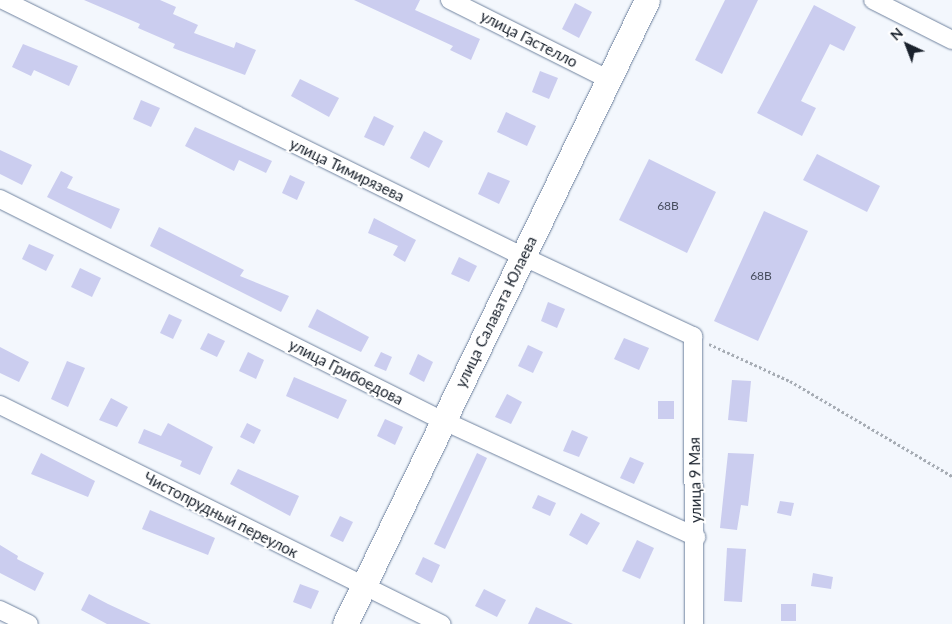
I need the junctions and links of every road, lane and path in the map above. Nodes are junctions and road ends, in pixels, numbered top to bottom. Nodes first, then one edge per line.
1 (3, 0) edge
2 (450, 0) edge
3 (647, 0) edge
4 (873, 0) edge
5 (952, 40) edge
6 (608, 79) junction
7 (0, 199) edge
8 (524, 257) junction
9 (693, 336) junction
10 (0, 404) edge
11 (442, 420) junction
12 (952, 476) edge
13 (696, 537) junction
14 (364, 586) junction
15 (0, 610) edge
16 (29, 624) edge
17 (345, 624) edge
18 (442, 624) edge
19 (694, 624) edge

1 - 8 street, улица Тимирязева
2 - 6 street, улица Гастелло
3 - 6 street, улица Салавата Юлаева
4 - 5 street
6 - 8 street, улица Салавата Юлаева
7 - 11 street, улица Грибоедова
8 - 9 street, улица Тимирязева
8 - 11 street, улица Салавата Юлаева
9 - 12 path
9 - 13 street, улица 9 Мая
10 - 14 street, Чистопрудный переулок
11 - 13 street, улица Грибоедова
11 - 14 street, улица Салавата Юлаева
13 - 19 street, улица 9 Мая
14 - 17 street, улица Салавата Юлаева
14 - 18 street, Чистопрудный переулок
15 - 16 street

